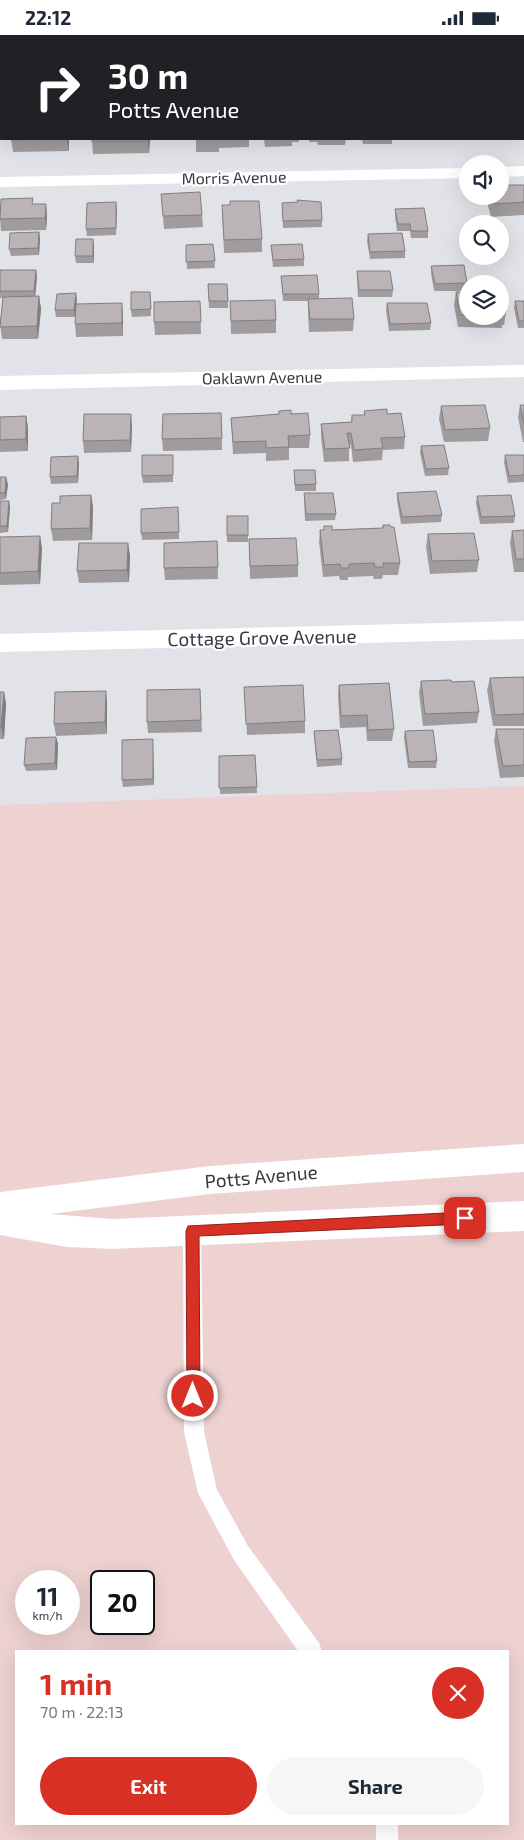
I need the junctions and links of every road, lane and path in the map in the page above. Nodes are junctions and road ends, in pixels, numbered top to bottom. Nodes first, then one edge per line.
1 (524, 171) edge
2 (509, 172) edge
3 (459, 173) edge
4 (0, 182) edge
5 (524, 371) edge
6 (0, 383) edge
7 (524, 630) edge
8 (0, 643) edge
9 (524, 1158) edge
10 (0, 1207) edge
11 (524, 1216) edge
12 (0, 1220) edge
13 (192, 1231) junction
14 (310, 1650) edge
15 (387, 1825) edge
16 (387, 1840) edge

1 - 2 street
3 - 4 street, Morris Avenue
5 - 6 street, Oaklawn Avenue
7 - 8 street, Cottage Grove Avenue
9 - 10 street, Potts Avenue
11 - 13 street
12 - 13 street
13 - 14 lane
15 - 16 lane

